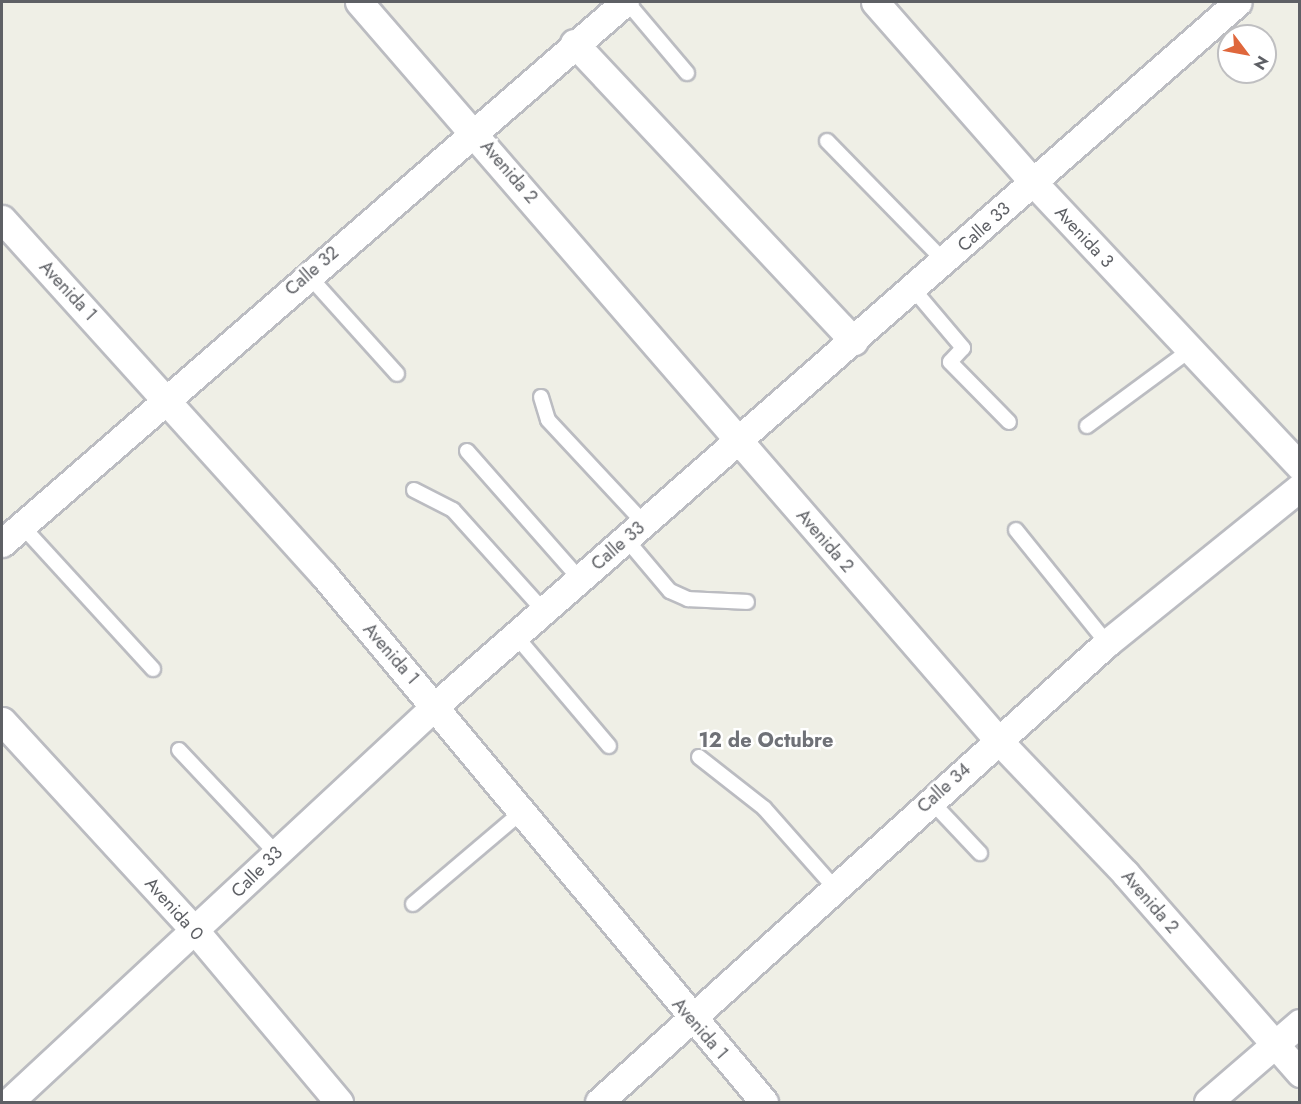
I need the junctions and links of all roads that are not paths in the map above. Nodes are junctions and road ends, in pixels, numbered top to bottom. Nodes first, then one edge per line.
1 (359, 2) edge
2 (626, 2) edge
3 (875, 2) edge
4 (1238, 2) edge
5 (574, 43) junction
6 (687, 73) dead end
7 (473, 130) junction
8 (827, 141) dead end
9 (1033, 183) junction
10 (2, 219) edge
11 (945, 262) junction
12 (308, 276) junction
13 (914, 290) junction
14 (854, 341) junction
15 (1191, 350) junction
16 (396, 374) dead end
17 (168, 397) junction
18 (542, 397) dead end
19 (1009, 422) dead end
20 (1088, 426) dead end
21 (739, 441) junction
22 (467, 451) dead end
23 (1299, 466) edge
24 (1299, 487) edge
25 (414, 490) dead end
26 (22, 526) junction
27 (1016, 530) dead end
28 (635, 531) junction
29 (2, 543) edge
30 (580, 579) junction
31 (747, 602) dead end
32 (544, 611) junction
33 (516, 636) junction
34 (1107, 643) junction
35 (153, 669) dead end
36 (436, 705) junction
37 (2, 721) edge
38 (998, 740) junction
39 (609, 746) dead end
40 (179, 750) dead end
41 (699, 757) dead end
42 (930, 800) junction
43 (519, 814) junction
44 (276, 852) junction
45 (980, 853) dead end
46 (834, 887) junction
47 (413, 904) dead end
48 (197, 933) junction
49 (691, 1020) junction
50 (1299, 1023) edge
51 (1275, 1046) junction
52 (1299, 1073) edge
53 (9, 1102) edge
54 (339, 1102) edge
55 (599, 1102) edge
56 (764, 1102) edge
57 (1208, 1102) edge

1 - 7 street, Avenida 2
2 - 5 street, Calle 32
2 - 6 lane
3 - 9 street, Avenida 3
4 - 9 street, Calle 33
5 - 7 street, Calle 32
5 - 14 street
7 - 12 street, Calle 32
7 - 21 street, Avenida 2
8 - 11 lane
9 - 11 street, Calle 33
9 - 15 street, Avenida 3
10 - 17 street, Avenida 1
11 - 13 street, Calle 33
12 - 16 lane
12 - 17 street, Calle 32
13 - 14 street, Calle 33
13 - 19 lane
14 - 21 street, Calle 33
15 - 20 lane
15 - 23 street, Avenida 3
17 - 26 street, Calle 32
17 - 36 street, Avenida 1
18 - 28 lane
21 - 28 street, Calle 33
21 - 38 street, Avenida 2
22 - 30 lane
24 - 34 street, Calle 34
25 - 32 lane
26 - 29 street, Calle 32
26 - 35 lane
27 - 34 lane
28 - 30 street, Calle 33
28 - 31 lane
30 - 32 street, Calle 33
32 - 33 street, Calle 33
33 - 36 street, Calle 33
33 - 39 lane
34 - 38 street, Calle 34
36 - 43 street, Avenida 1
36 - 44 street, Calle 33
37 - 48 street, Avenida 0
38 - 42 street, Calle 34
38 - 51 street, Avenida 2
40 - 44 lane
41 - 46 lane
42 - 45 lane
42 - 46 street, Calle 34
43 - 47 lane
43 - 49 street, Avenida 1
44 - 48 street, Calle 33
46 - 49 street, Calle 34
48 - 53 street, Calle 33
48 - 54 street, Avenida 0
49 - 55 street, Calle 34
49 - 56 street, Avenida 1
50 - 51 street
51 - 52 street, Avenida 2
51 - 57 street

